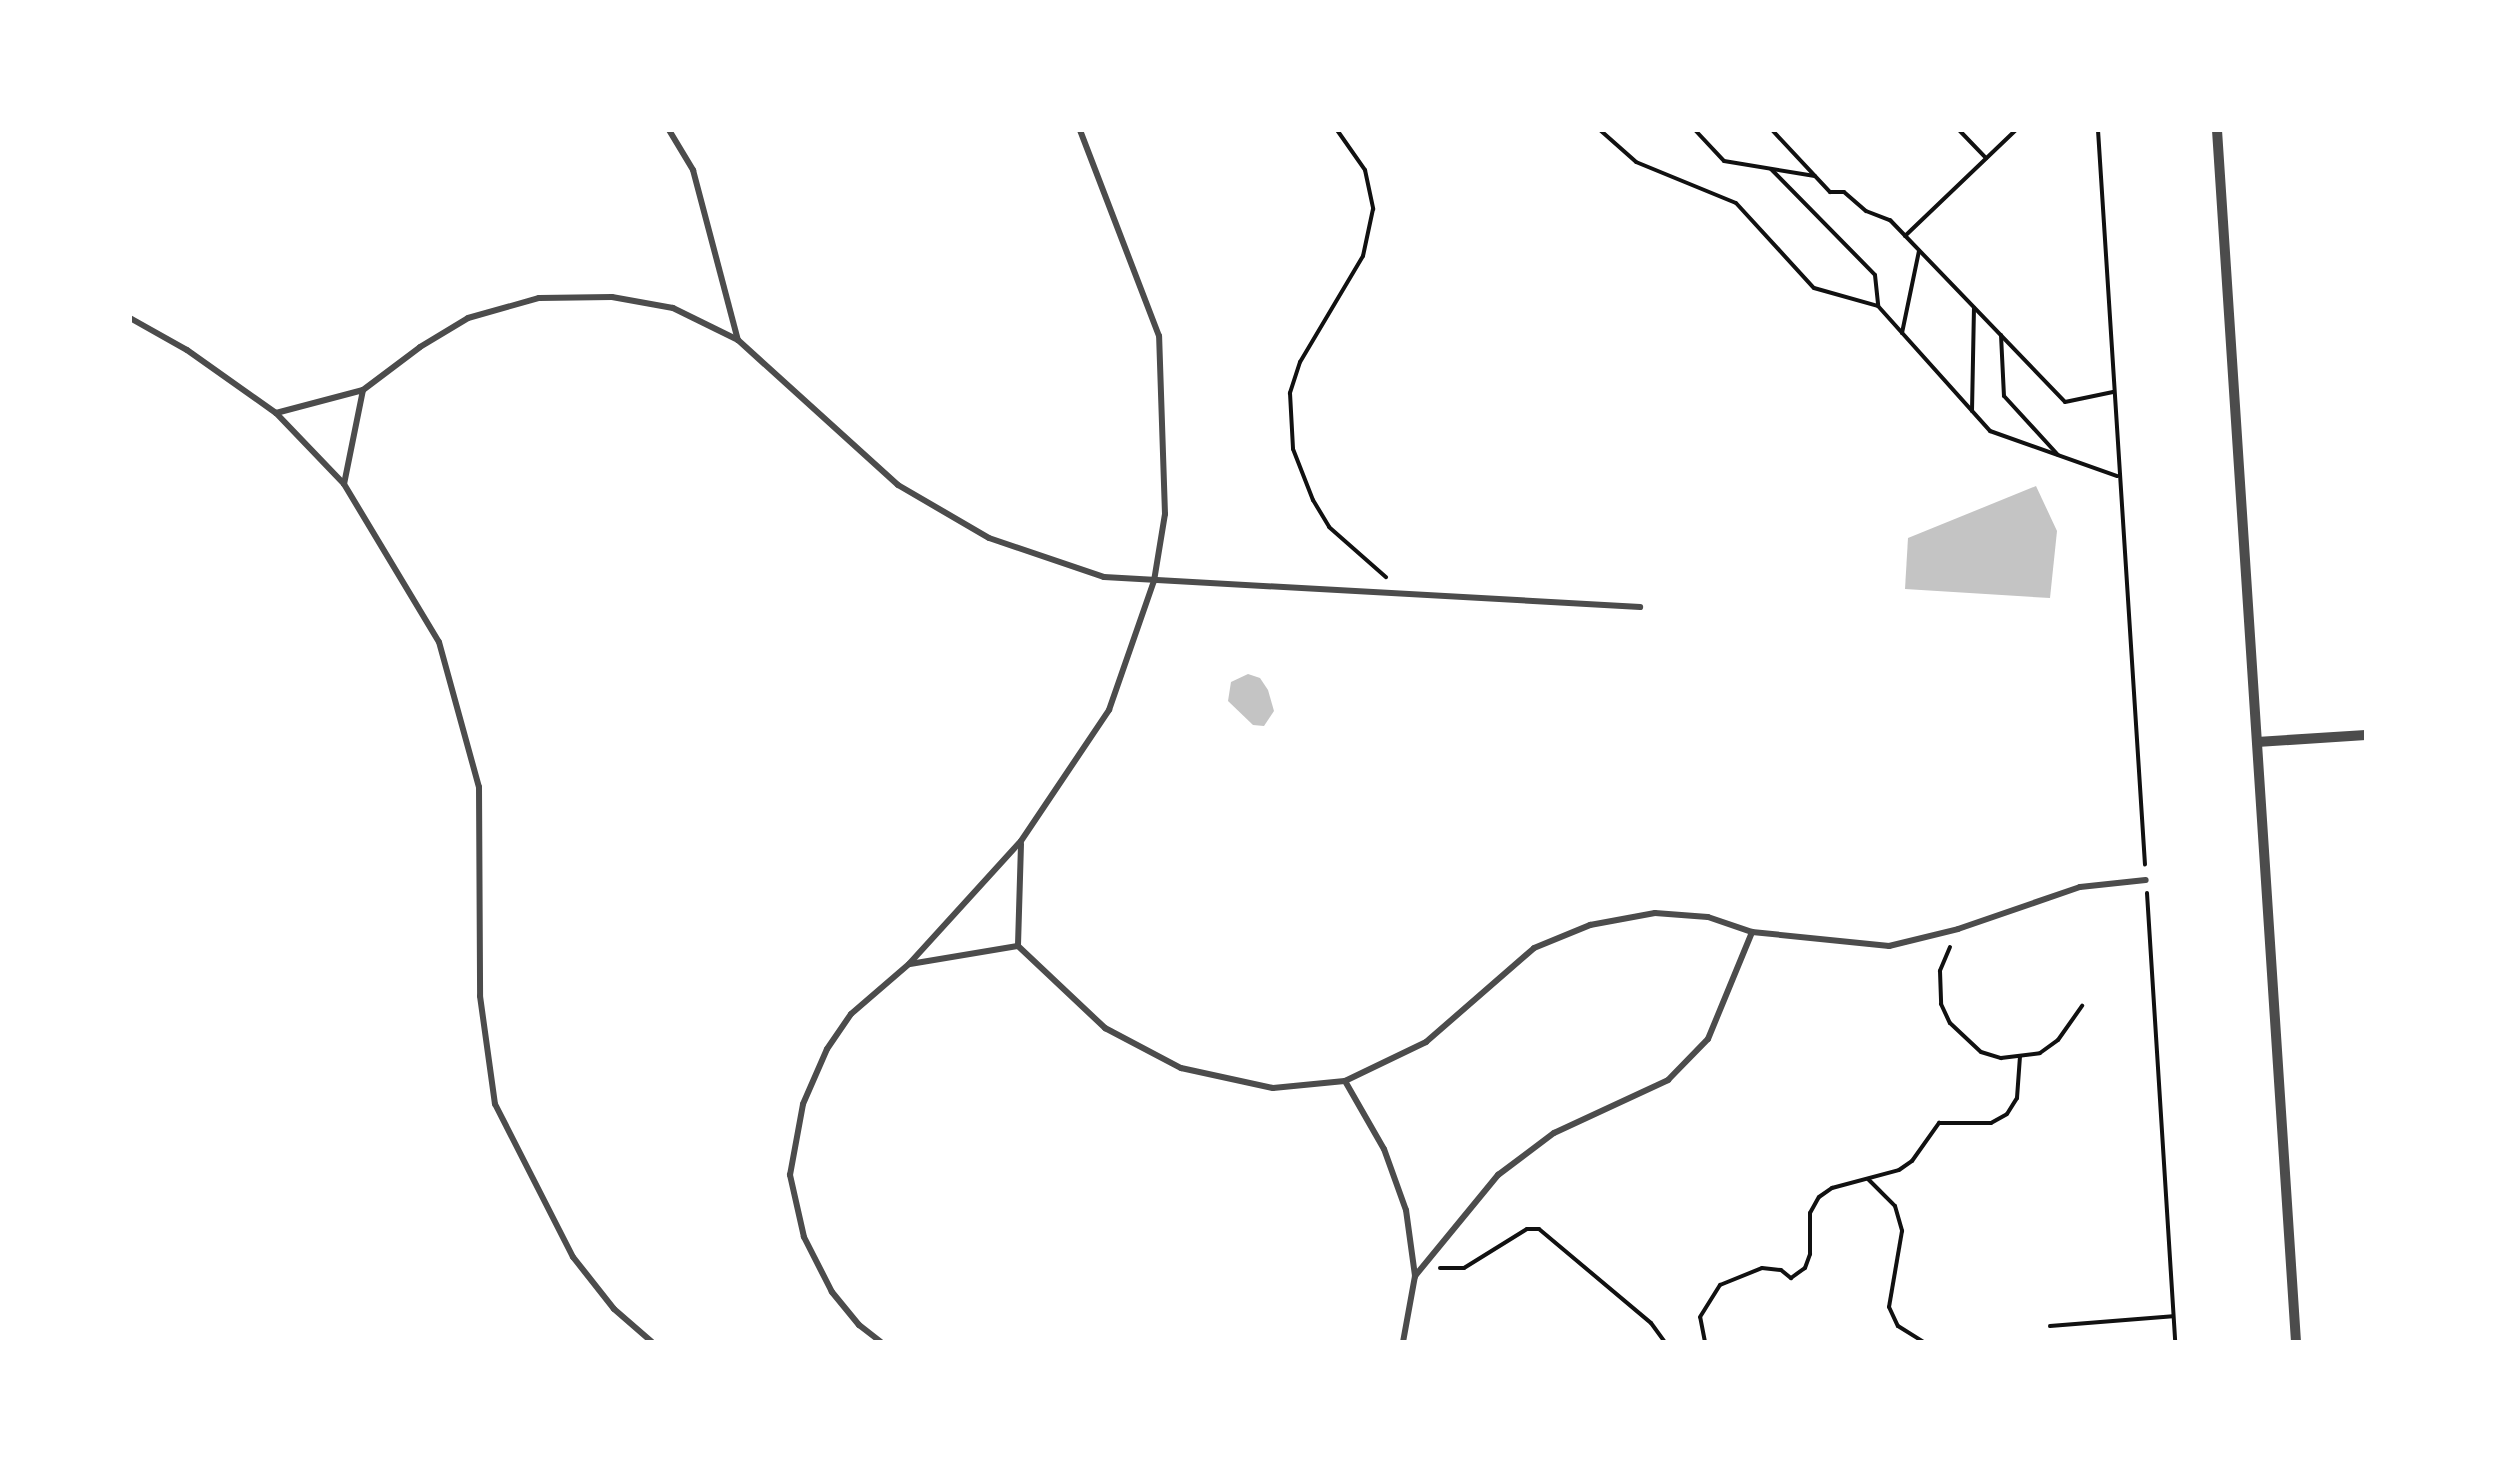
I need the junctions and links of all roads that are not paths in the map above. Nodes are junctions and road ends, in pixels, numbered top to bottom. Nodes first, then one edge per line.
1 (669, 130) edge
2 (1080, 130) edge
3 (2217, 130) edge
4 (130, 318) edge
5 (738, 340) junction
6 (363, 390) junction
7 (276, 412) junction
8 (344, 484) junction
9 (1154, 581) junction
10 (1640, 608) dead end
11 (2366, 736) edge
12 (2257, 742) junction
13 (1021, 841) junction
14 (2146, 880) road end
15 (1752, 932) junction
16 (1018, 946) junction
17 (909, 964) junction
18 (1344, 1081) junction
19 (1415, 1276) junction
20 (652, 1342) edge
21 (881, 1342) edge
22 (1403, 1342) edge
23 (2296, 1342) edge

1 - 5 lane
2 - 9 lane
3 - 12 street
4 - 7 lane
5 - 6 lane
5 - 9 lane
6 - 7 lane
6 - 8 lane
7 - 8 lane
8 - 20 lane
9 - 10 lane
9 - 13 lane
11 - 12 street
12 - 23 street
13 - 16 lane
13 - 17 lane
14 - 15 lane
15 - 18 lane
15 - 19 lane
16 - 17 lane
16 - 18 lane
17 - 21 lane
18 - 19 lane
19 - 22 lane

